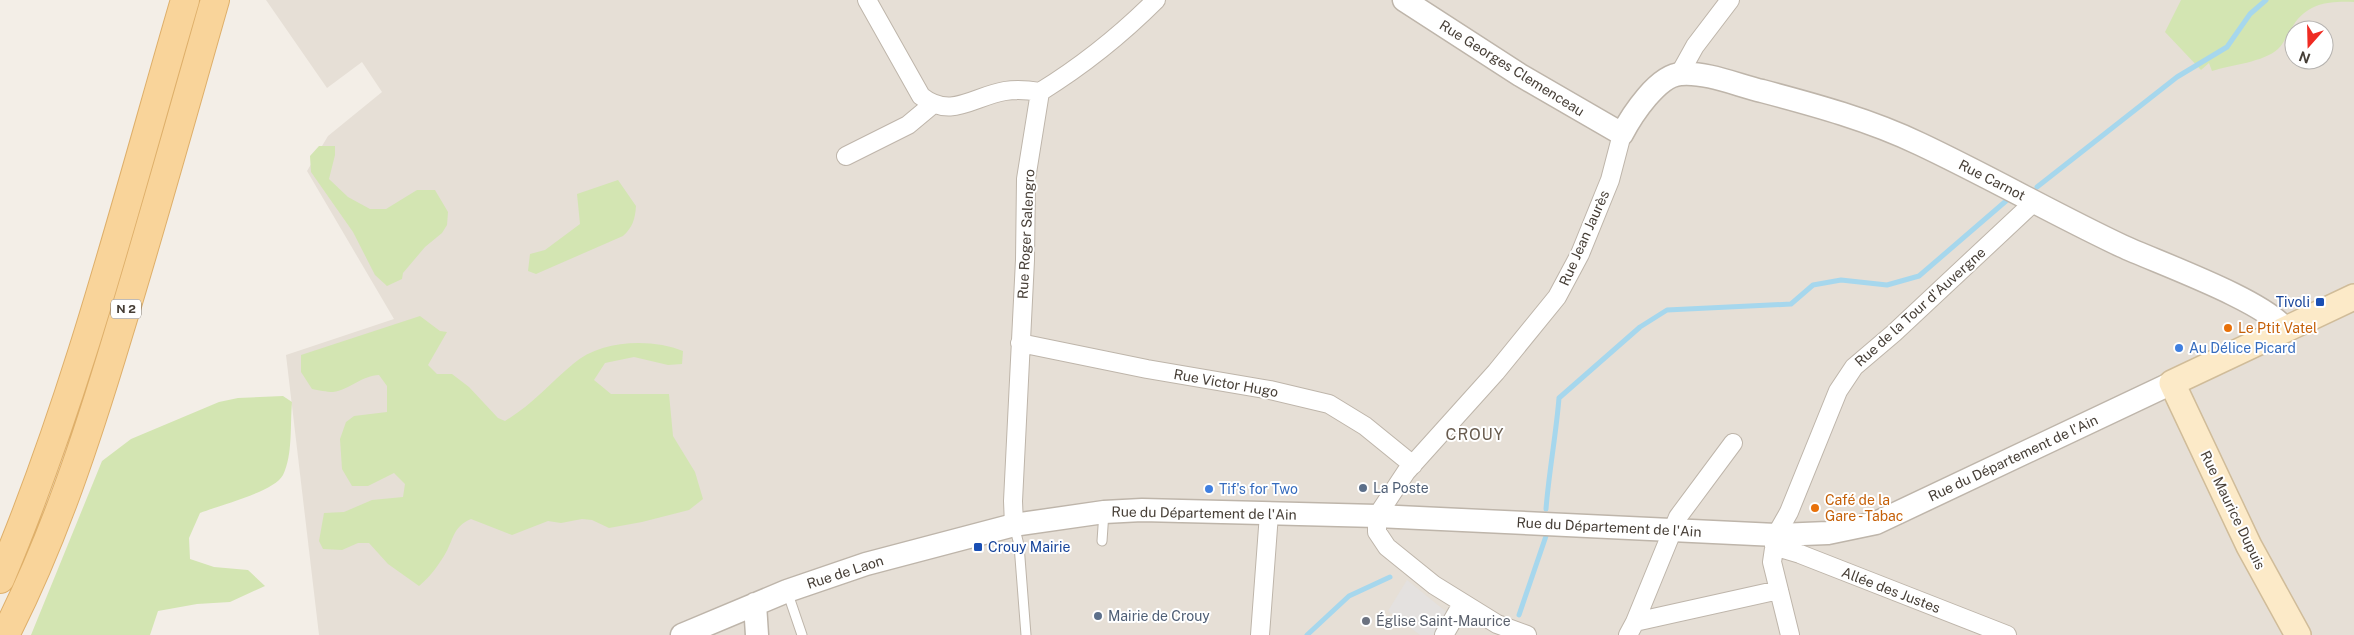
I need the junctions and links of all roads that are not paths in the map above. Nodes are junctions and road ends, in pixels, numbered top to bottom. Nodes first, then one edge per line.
1 (185, 0) edge
2 (215, 0) edge
3 (867, 0) edge
4 (1156, 0) edge
5 (1404, 0) edge
6 (1730, 0) edge
7 (1680, 73) junction
8 (1040, 92) junction
9 (932, 105) junction
10 (1622, 134) junction
11 (846, 156) dead end
12 (2034, 202) junction
13 (2354, 296) edge
14 (2286, 330) junction
15 (1020, 343) junction
16 (2172, 384) junction
17 (1733, 443) dead end
18 (1412, 465) junction
19 (1104, 512) junction
20 (1269, 514) junction
21 (1378, 516) junction
22 (1014, 525) junction
23 (1671, 530) junction
24 (1775, 540) junction
25 (1102, 541) dead end
26 (0, 579) edge
27 (1779, 590) junction
28 (787, 591) junction
29 (755, 604) junction
30 (1462, 604) junction
31 (1632, 628) edge
32 (5, 635) edge
33 (682, 635) edge
34 (756, 635) edge
35 (802, 635) edge
36 (1026, 635) edge
37 (1260, 635) edge
38 (1444, 635) edge
39 (1527, 635) edge
40 (1790, 635) edge
41 (2007, 635) edge
42 (2298, 635) edge

1 - 26 main road, N 2
2 - 32 main road, N 2
3 - 9 street
4 - 8 street
5 - 10 street, Rue Georges Clemenceau
6 - 7 street
7 - 10 street, Rue Jean Jaurès
7 - 12 street, Rue Carnot
8 - 9 street
8 - 15 street, Rue Roger Salengro
9 - 11 street
10 - 18 street, Rue Jean Jaurès
12 - 14 street, Rue Carnot
12 - 24 street, Rue de la Tour d'Auvergne
13 - 14 main road
14 - 16 main road
15 - 18 street, Rue Victor Hugo
15 - 22 street, Rue Roger Salengro
16 - 24 street, Rue du Département de l'Ain
16 - 42 main road, Rue Maurice Dupuis
17 - 23 street
18 - 21 street, Rue Jean Jaurès
19 - 20 street, Rue du Département de l'Ain
19 - 22 street, Rue du Département de l'Ain
19 - 25 lane
20 - 21 street, Rue du Département de l'Ain
20 - 37 street
21 - 23 street, Rue du Département de l'Ain
21 - 30 street
22 - 28 street, Rue de Laon
22 - 36 lane
23 - 24 street, Rue du Département de l'Ain
23 - 31 street
24 - 27 street
24 - 41 street, Allée des Justes
27 - 31 street
27 - 40 street
28 - 29 street, Rue de Laon
28 - 35 lane
29 - 33 street, Rue de Laon
29 - 34 street
30 - 38 street
30 - 39 street

